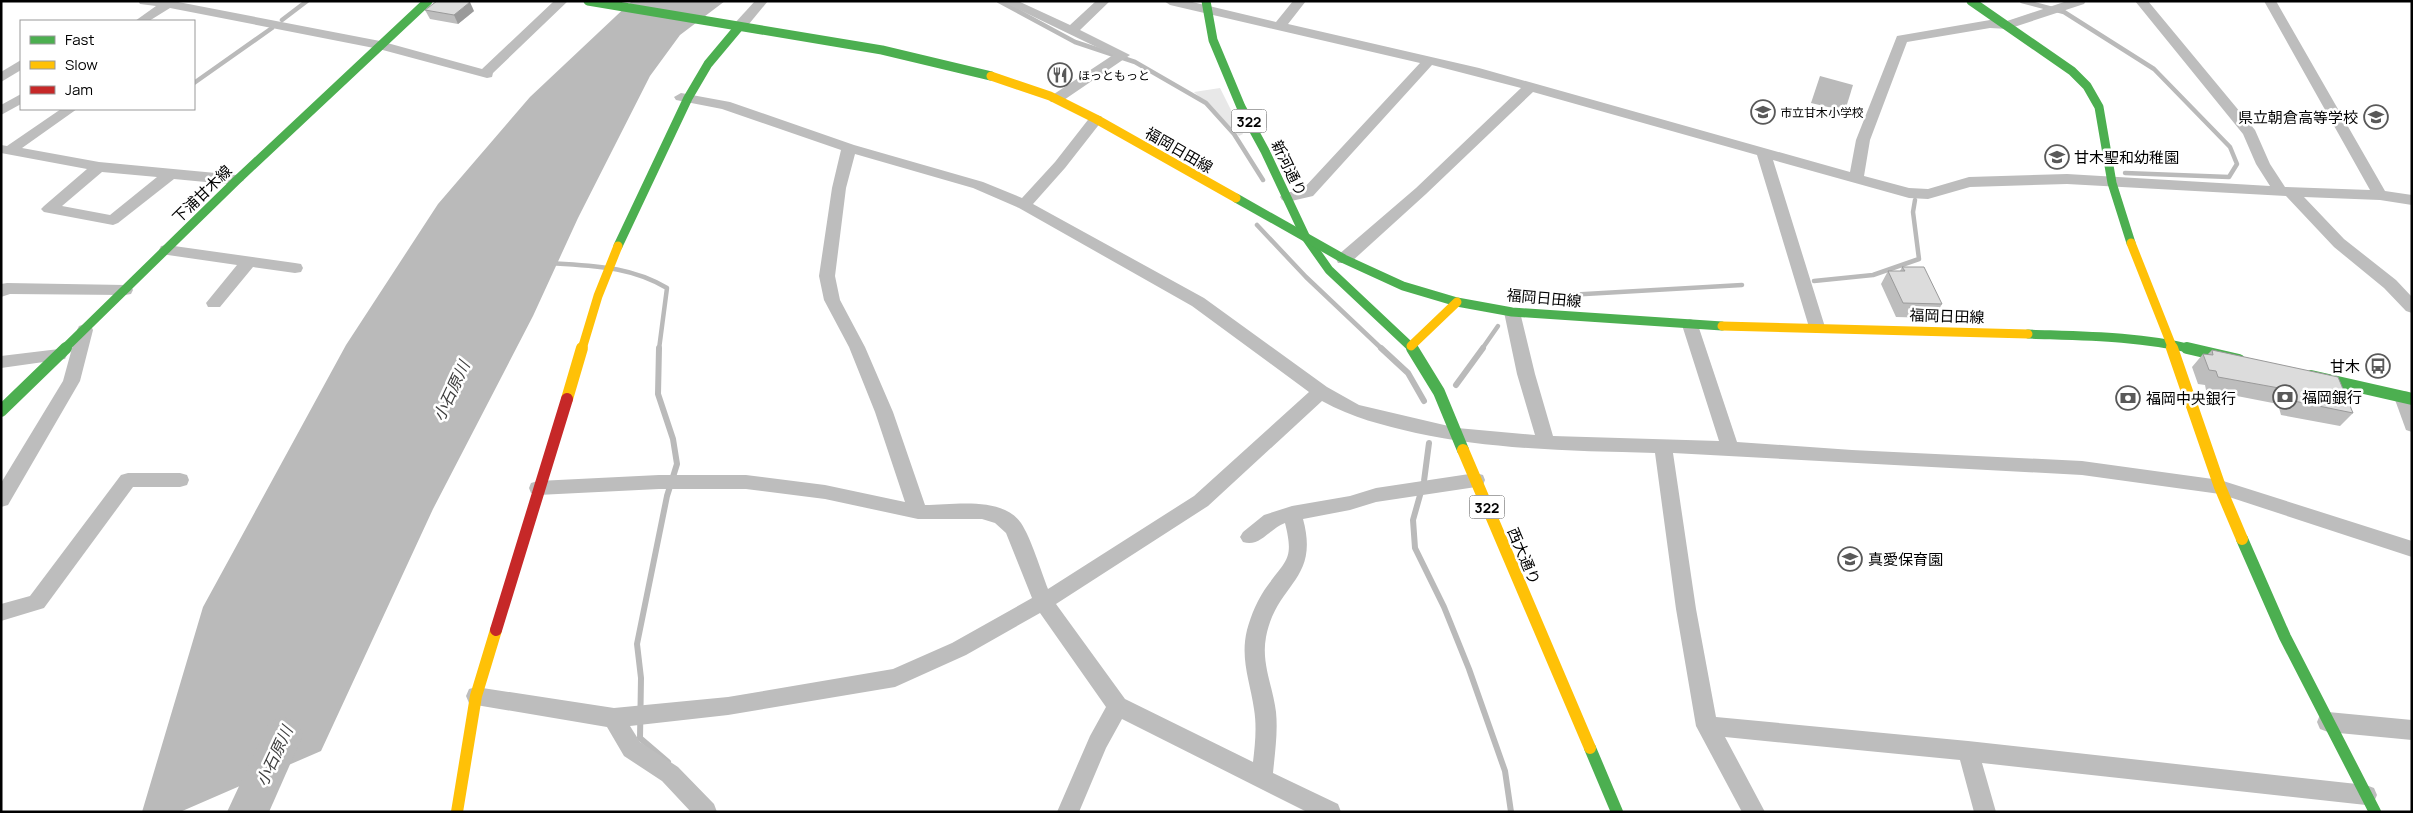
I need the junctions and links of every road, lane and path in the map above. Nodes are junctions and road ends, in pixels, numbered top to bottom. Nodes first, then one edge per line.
1 (144, 1) edge
2 (428, 1) edge
3 (562, 1) edge
4 (762, 1) edge
5 (1007, 1) edge
6 (1104, 1) edge
7 (1170, 1) edge
8 (1300, 1) edge
9 (1971, 1) edge
10 (2080, 1) edge
11 (2142, 1) edge
12 (2270, 1) edge
13 (597, 2) edge
14 (168, 4) junction
15 (1206, 5) edge
16 (143, 20) edge
17 (2008, 24) junction
18 (1280, 25) junction
19 (739, 27) junction
20 (1071, 31) junction
21 (380, 45) junction
22 (1, 60) edge
23 (1430, 60) junction
24 (20, 64) edge
25 (20, 65) edge
26 (1, 78) edge
27 (1530, 87) junction
28 (685, 97) junction
29 (20, 99) edge
30 (1056, 99) junction
31 (68, 110) edge
32 (1, 111) edge
33 (1096, 119) junction
34 (849, 148) junction
35 (6, 150) edge
36 (1764, 153) junction
37 (99, 167) junction
38 (169, 175) junction
39 (1856, 178) junction
40 (237, 180) junction
41 (2112, 183) junction
42 (2285, 190) junction
43 (2380, 195) junction
44 (1287, 197) junction
45 (2412, 200) edge
46 (1024, 204) junction
47 (1305, 236) junction
48 (167, 250) junction
49 (1344, 259) junction
50 (249, 262) junction
51 (295, 268) dead end
52 (125, 290) junction
53 (1, 292) edge
54 (1457, 302) junction
55 (214, 303) dead end
56 (2412, 306) edge
57 (1512, 312) junction
58 (1690, 325) junction
59 (1816, 327) junction
60 (85, 330) junction
61 (2171, 344) junction
62 (1411, 346) junction
63 (59, 355) junction
64 (1, 362) edge
65 (2248, 362) edge
66 (2302, 374) edge
67 (1321, 392) junction
68 (2407, 398) edge
69 (1, 411) edge
70 (2412, 424) edge
71 (1457, 435) junction
72 (1545, 443) junction
73 (1662, 445) junction
74 (1730, 448) junction
75 (180, 480) dead end
76 (1476, 480) junction
77 (2220, 487) junction
78 (538, 488) junction
79 (1, 500) edge
80 (918, 512) junction
81 (1292, 514) junction
82 (1250, 537) dead end
83 (2412, 549) edge
84 (1043, 602) junction
85 (1, 613) edge
86 (476, 696) junction
87 (1118, 706) junction
88 (614, 718) junction
89 (2328, 722) junction
90 (1707, 726) junction
91 (2412, 730) edge
92 (1968, 751) junction
93 (1262, 778) junction
94 (2371, 803) edge
95 (457, 812) edge
96 (706, 812) edge
97 (1068, 812) edge
98 (1330, 812) edge
99 (1617, 812) edge
100 (1754, 812) edge
101 (1984, 812) edge

1 - 14 street
2 - 21 main road, 下浦甘木線
3 - 21 street
4 - 19 street
5 - 20 street
6 - 20 street
7 - 15 street
8 - 18 street
9 - 17 main road
10 - 17 street
11 - 42 street
12 - 43 street
13 - 19 main road, 福岡日田線
14 - 16 street
14 - 21 street
15 - 18 street
15 - 44 main road, 新河通り / 322
17 - 39 street
17 - 41 main road
18 - 23 street
19 - 28 main road
19 - 30 main road, 福岡日田線
20 - 30 street
21 - 40 main road, 下浦甘木線
22 - 24 street
23 - 27 street
23 - 44 street
25 - 26 street
27 - 36 street
27 - 49 street
28 - 34 street
28 - 78 main road
29 - 32 street
30 - 33 main road, 福岡日田線
31 - 35 street
33 - 46 street
33 - 47 main road, 福岡日田線
34 - 46 street
34 - 80 street
35 - 37 street
36 - 39 street
36 - 59 street
37 - 38 street
37 - 38 street
38 - 40 street
39 - 41 street
40 - 48 main road, 下浦甘木線
41 - 42 street
41 - 61 main road
42 - 43 street
42 - 56 street
43 - 45 street
44 - 47 main road, 新河通り / 322
46 - 67 street
47 - 49 main road, 福岡日田線
47 - 62 main road, 西大通り / 322
48 - 50 street
48 - 52 main road, 下浦甘木線
49 - 54 main road, 福岡日田線
50 - 51 street
50 - 55 street
52 - 53 street
52 - 60 main road, 下浦甘木線
54 - 57 main road, 福岡日田線
54 - 62 main road
57 - 58 main road, 福岡日田線
57 - 72 street
58 - 59 main road, 福岡日田線
58 - 74 street
59 - 61 main road, 福岡日田線
60 - 63 main road, 下浦甘木線
60 - 79 street
61 - 65 main road, 福岡日田線
61 - 77 main road
62 - 71 main road, 西大通り / 322
63 - 64 street
63 - 69 main road, 下浦甘木線
66 - 68 main road
67 - 71 street
67 - 84 street
68 - 70 street
71 - 72 street
71 - 76 main road, 西大通り / 322
72 - 73 street
73 - 74 street
73 - 90 street
74 - 77 street
75 - 85 street
76 - 81 street
76 - 99 main road, 西大通り / 322
77 - 83 street
77 - 89 main road
78 - 80 street
78 - 86 main road
80 - 84 street
81 - 82 street
81 - 93 street
84 - 87 street
84 - 88 street
86 - 88 street
86 - 95 main road
87 - 93 street
87 - 97 street
88 - 96 street
89 - 91 street
89 - 94 main road
90 - 92 street
90 - 100 street
92 - 94 street
92 - 101 street
93 - 98 street

